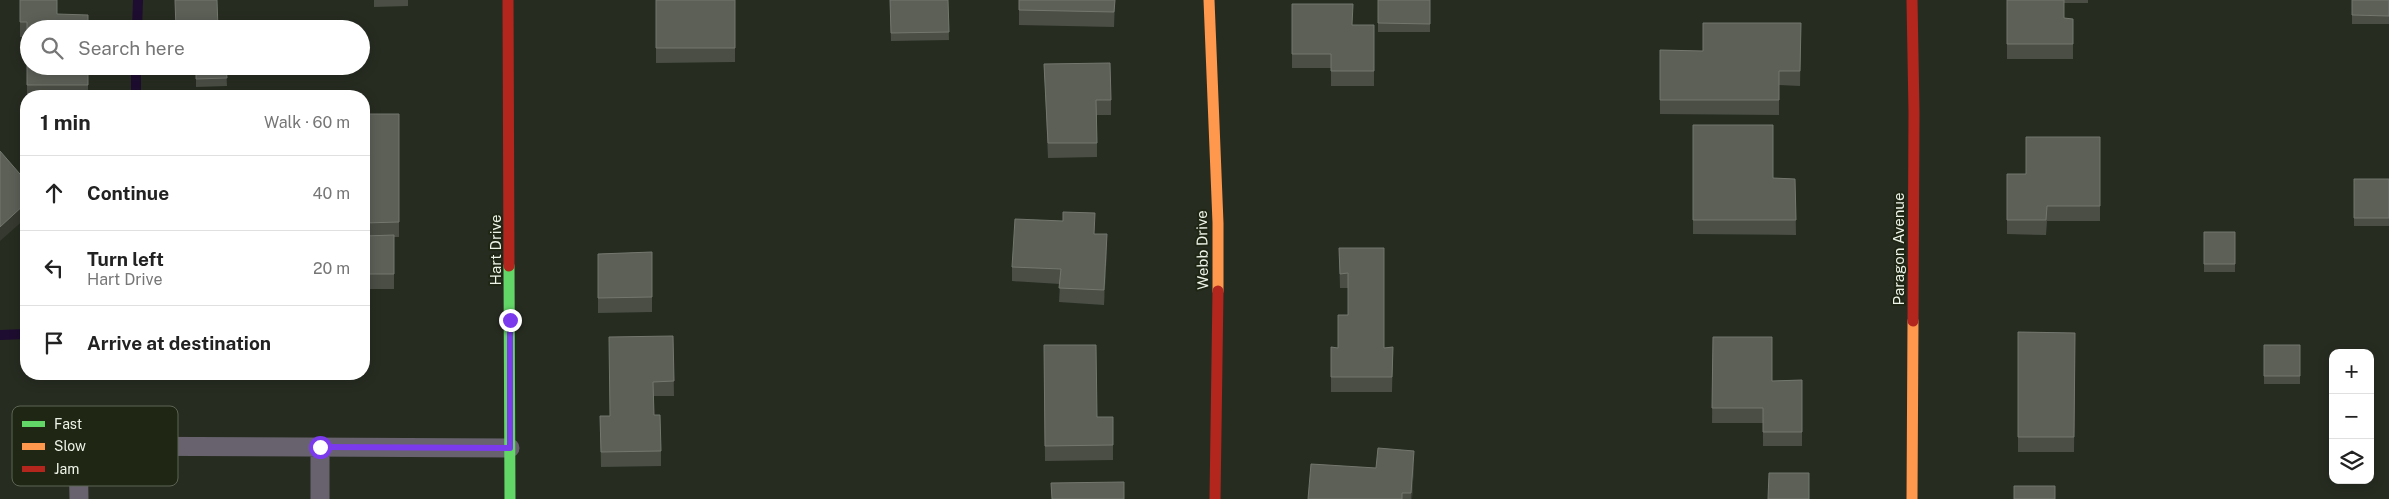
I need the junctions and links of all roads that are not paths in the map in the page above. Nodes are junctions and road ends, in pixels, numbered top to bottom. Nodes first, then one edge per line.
1 (508, 0) edge
2 (1210, 0) edge
3 (1912, 0) edge
4 (178, 446) edge
5 (320, 447) junction
6 (510, 448) junction
7 (79, 486) edge
8 (79, 499) edge
9 (320, 499) edge
10 (510, 499) edge
11 (1215, 499) edge
12 (1912, 499) edge

1 - 6 street, Hart Drive
2 - 11 street, Webb Drive
3 - 12 street, Paragon Avenue
4 - 5 lane
5 - 6 lane
5 - 9 lane
6 - 10 street, Hart Drive
7 - 8 lane

